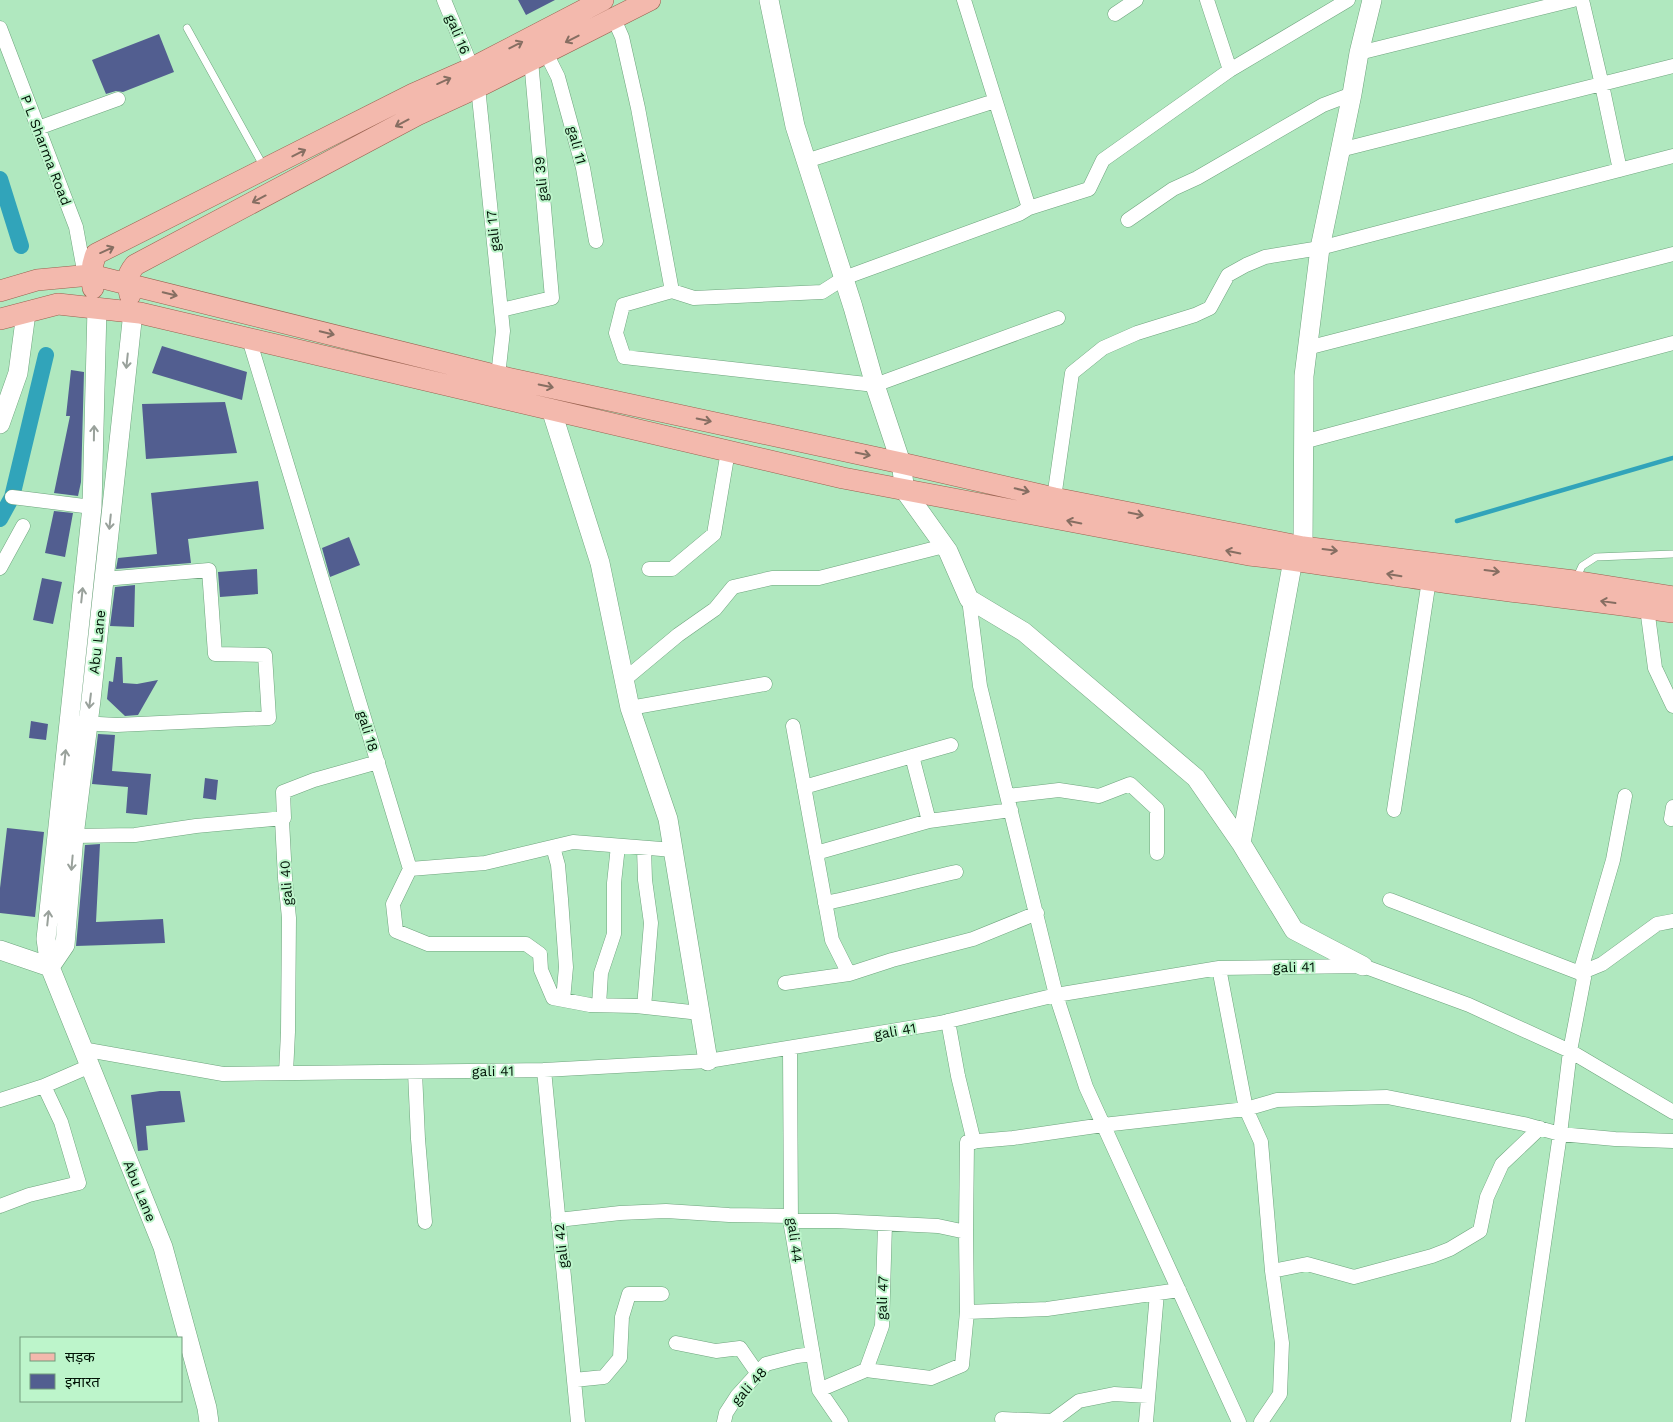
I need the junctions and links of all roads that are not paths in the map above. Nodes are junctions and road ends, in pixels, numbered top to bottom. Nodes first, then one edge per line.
1 (444, 0) edge
2 (604, 0) edge
3 (650, 0) edge
4 (770, 0) edge
5 (964, 0) edge
6 (1136, 0) edge
7 (1207, 0) edge
8 (1348, 0) edge
9 (1372, 0) edge
10 (1573, 0) edge
11 (1582, 0) edge
12 (1115, 14) dead end
13 (614, 18) junction
14 (0, 28) edge
15 (187, 28) dead end
16 (1359, 53) junction
17 (538, 56) junction
18 (1673, 66) edge
19 (1230, 70) junction
20 (475, 77) junction
21 (1602, 84) junction
22 (1352, 94) junction
23 (118, 98) dead end
24 (996, 101) junction
25 (38, 128) junction
26 (1340, 150) junction
27 (1673, 156) edge
28 (806, 161) junction
29 (266, 170) junction
30 (1620, 170) junction
31 (1029, 208) junction
32 (1128, 220) dead end
33 (596, 241) dead end
34 (1320, 248) junction
35 (1673, 254) edge
36 (88, 275) junction
37 (844, 278) junction
38 (128, 283) junction
39 (0, 291) edge
40 (672, 291) junction
41 (97, 308) junction
42 (501, 310) junction
43 (133, 312) junction
44 (26, 313) junction
45 (1058, 318) dead end
46 (0, 319) edge
47 (249, 339) junction
48 (1673, 343) edge
49 (1307, 348) junction
50 (498, 376) junction
51 (875, 385) junction
52 (550, 410) junction
53 (0, 424) edge
54 (1303, 442) junction
55 (728, 451) junction
56 (901, 462) junction
57 (905, 491) junction
58 (12, 497) dead end
59 (1054, 498) junction
60 (92, 507) junction
61 (23, 526) dead end
62 (944, 546) junction
63 (1298, 553) junction
64 (1673, 554) edge
65 (0, 568) edge
66 (649, 570) dead end
67 (104, 579) junction
68 (1430, 580) junction
69 (1573, 590) junction
70 (1673, 596) edge
71 (969, 599) junction
72 (1647, 608) junction
73 (1673, 612) edge
74 (624, 680) junction
75 (765, 684) dead end
76 (1673, 706) edge
77 (630, 708) junction
78 (78, 723) junction
79 (793, 726) dead end
80 (951, 745) dead end
81 (912, 756) junction
82 (378, 762) junction
83 (804, 787) junction
84 (1007, 796) junction
85 (1624, 796) dead end
86 (1011, 810) junction
87 (1394, 810) dead end
88 (284, 818) junction
89 (929, 820) junction
90 (74, 836) junction
91 (1241, 843) junction
92 (618, 846) junction
93 (553, 847) junction
94 (644, 848) junction
95 (674, 850) junction
96 (816, 852) junction
97 (1157, 853) dead end
98 (410, 869) junction
99 (956, 872) dead end
100 (1390, 900) dead end
101 (825, 903) junction
102 (1037, 913) junction
103 (1673, 921) edge
104 (0, 950) edge
105 (1363, 966) junction
106 (50, 967) junction
107 (1219, 968) junction
108 (1580, 973) junction
109 (849, 974) junction
110 (785, 983) dead end
111 (1056, 995) junction
112 (563, 1000) junction
113 (599, 1005) junction
114 (644, 1007) junction
115 (700, 1013) junction
116 (948, 1021) junction
117 (82, 1049) junction
118 (790, 1049) junction
119 (1570, 1051) junction
120 (708, 1061) junction
121 (90, 1066) junction
122 (544, 1070) junction
123 (415, 1072) junction
124 (286, 1073) junction
125 (44, 1086) junction
126 (0, 1100) edge
127 (1246, 1109) junction
128 (1673, 1112) edge
129 (1103, 1125) junction
130 (1540, 1128) junction
131 (1560, 1134) junction
132 (1673, 1141) edge
133 (974, 1142) junction
134 (0, 1206) edge
135 (791, 1219) junction
136 (558, 1220) junction
137 (425, 1222) dead end
138 (884, 1224) junction
139 (966, 1232) junction
140 (1272, 1271) junction
141 (1179, 1290) junction
142 (1157, 1293) junction
143 (662, 1294) dead end
144 (967, 1312) junction
145 (676, 1343) dead end
146 (813, 1354) junction
147 (866, 1370) junction
148 (758, 1374) junction
149 (574, 1380) junction
150 (819, 1390) junction
151 (1148, 1396) junction
152 (1002, 1419) dead end
153 (209, 1422) edge
154 (578, 1422) edge
155 (724, 1422) edge
156 (841, 1422) edge
157 (1146, 1422) edge
158 (1239, 1422) edge
159 (1261, 1422) edge
160 (1518, 1422) edge

1 - 20 street, gali 16
20 -> 2 main road
3 - 13 main road
4 - 28 street
5 - 24 street
6 - 12 street
7 - 19 street
8 - 19 street
9 - 16 street
10 - 16 street
11 - 21 street
13 -> 17 main road
13 - 40 street
14 - 25 street, P L Sharma Road
15 - 29 lane
16 - 22 street
17 - 20 main road
17 - 33 street, gali 11
17 - 42 street, gali 39
18 - 21 street
19 - 31 street
29 -> 20 main road
20 -> 38 main road
20 - 42 street, gali 17
21 - 26 street
21 - 30 street
22 - 26 street
22 - 32 street
23 - 25 street
24 - 28 street
24 - 31 street
25 - 36 street, P L Sharma Road
26 - 34 street
27 - 30 street
28 - 37 street
36 -> 29 main road
30 - 34 street
31 - 37 street
34 - 49 street
34 - 59 street
35 - 49 street
36 - 38 main road
36 - 39 main road
36 - 41 main road
37 - 40 street
37 - 51 street
38 - 43 main road
38 -> 50 main road
40 - 51 street
41 - 43 main road
41 - 44 main road
60 -> 41 street, Abu Lane
42 - 50 street, gali 17
43 - 47 main road
43 -> 67 street, Abu Lane
44 - 46 main road
44 - 53 street
45 - 51 street
47 - 52 main road
47 - 82 street, gali 18
48 - 54 street
49 - 54 street
50 -> 56 main road
51 - 56 street
52 - 55 main road
52 - 74 street
54 - 63 street
55 - 57 main road
55 - 66 street
56 - 57 street
56 -> 59 main road
57 - 62 street
63 -> 57 main road
58 - 60 street
59 -> 63 main road
78 -> 60 street, Abu Lane
61 - 65 street
62 - 71 street
62 - 74 street
68 -> 63 main road
63 -> 69 main road
63 - 91 street
64 - 69 lane
67 -> 78 street, Abu Lane
67 - 78 street
68 - 69 main road
68 - 87 street
69 - 70 main road
72 -> 69 main road
71 - 84 street
71 - 91 street
72 - 73 main road
72 - 76 street
74 - 77 street
75 - 77 street
77 - 95 street
78 - 90 street, Abu Lane
106 -> 78 street, Abu Lane
79 - 83 street
80 - 81 street
81 - 83 street
81 - 89 street
82 - 88 street, gali 40
82 - 98 street, gali 18
83 - 96 street
84 - 86 street
84 - 97 street
85 - 108 street
86 - 89 street
86 - 102 street
88 - 90 street
88 - 124 street, gali 40
89 - 96 street
90 -> 106 street, Abu Lane
91 - 105 street
92 - 93 street
92 - 94 street
92 - 113 street
93 - 98 street
93 - 112 street
94 - 95 street
94 - 114 street
95 - 115 street
96 - 101 street
98 - 112 street
99 - 101 street
100 - 108 street
101 - 109 street
102 - 109 street
102 - 111 street
103 - 108 street
104 - 106 street
105 - 107 street, gali 41
105 - 119 street, gali 41
106 - 117 street, Abu Lane
107 - 111 street, gali 41
107 - 127 street
108 - 119 street
109 - 110 street
111 - 116 street, gali 41
111 - 129 street
112 - 113 street
113 - 114 street
114 - 115 street
115 - 120 street
116 - 118 street, gali 41
116 - 133 street
117 - 121 street, Abu Lane
117 - 124 street, gali 41
118 - 120 street, gali 41
118 - 135 street, gali 44
119 - 128 street, gali 41
119 - 131 street
120 - 122 street, gali 41
121 - 125 street
121 - 153 street, Abu Lane
122 - 123 street, gali 41
122 - 136 street, gali 42
123 - 124 street, gali 41
123 - 137 street
125 - 126 street
125 - 134 street
127 - 129 street
127 - 130 street
127 - 140 street
129 - 133 street
129 - 141 street
130 - 131 street
130 - 140 street
131 - 132 street
131 - 160 street
133 - 139 street
135 - 136 street
135 - 138 street
135 - 146 street, gali 44
136 - 149 street, gali 42
138 - 139 street
138 - 147 street, gali 47
139 - 144 street
140 - 159 street
141 - 142 street
141 - 158 street
142 - 144 street
142 - 151 street
143 - 149 street
144 - 147 street
145 - 148 street
146 - 148 street, gali 48
146 - 150 street, gali 44
147 - 150 street
148 - 155 street, gali 48
149 - 154 street, gali 42
150 - 156 street, gali 44
151 - 152 street
151 - 157 street

